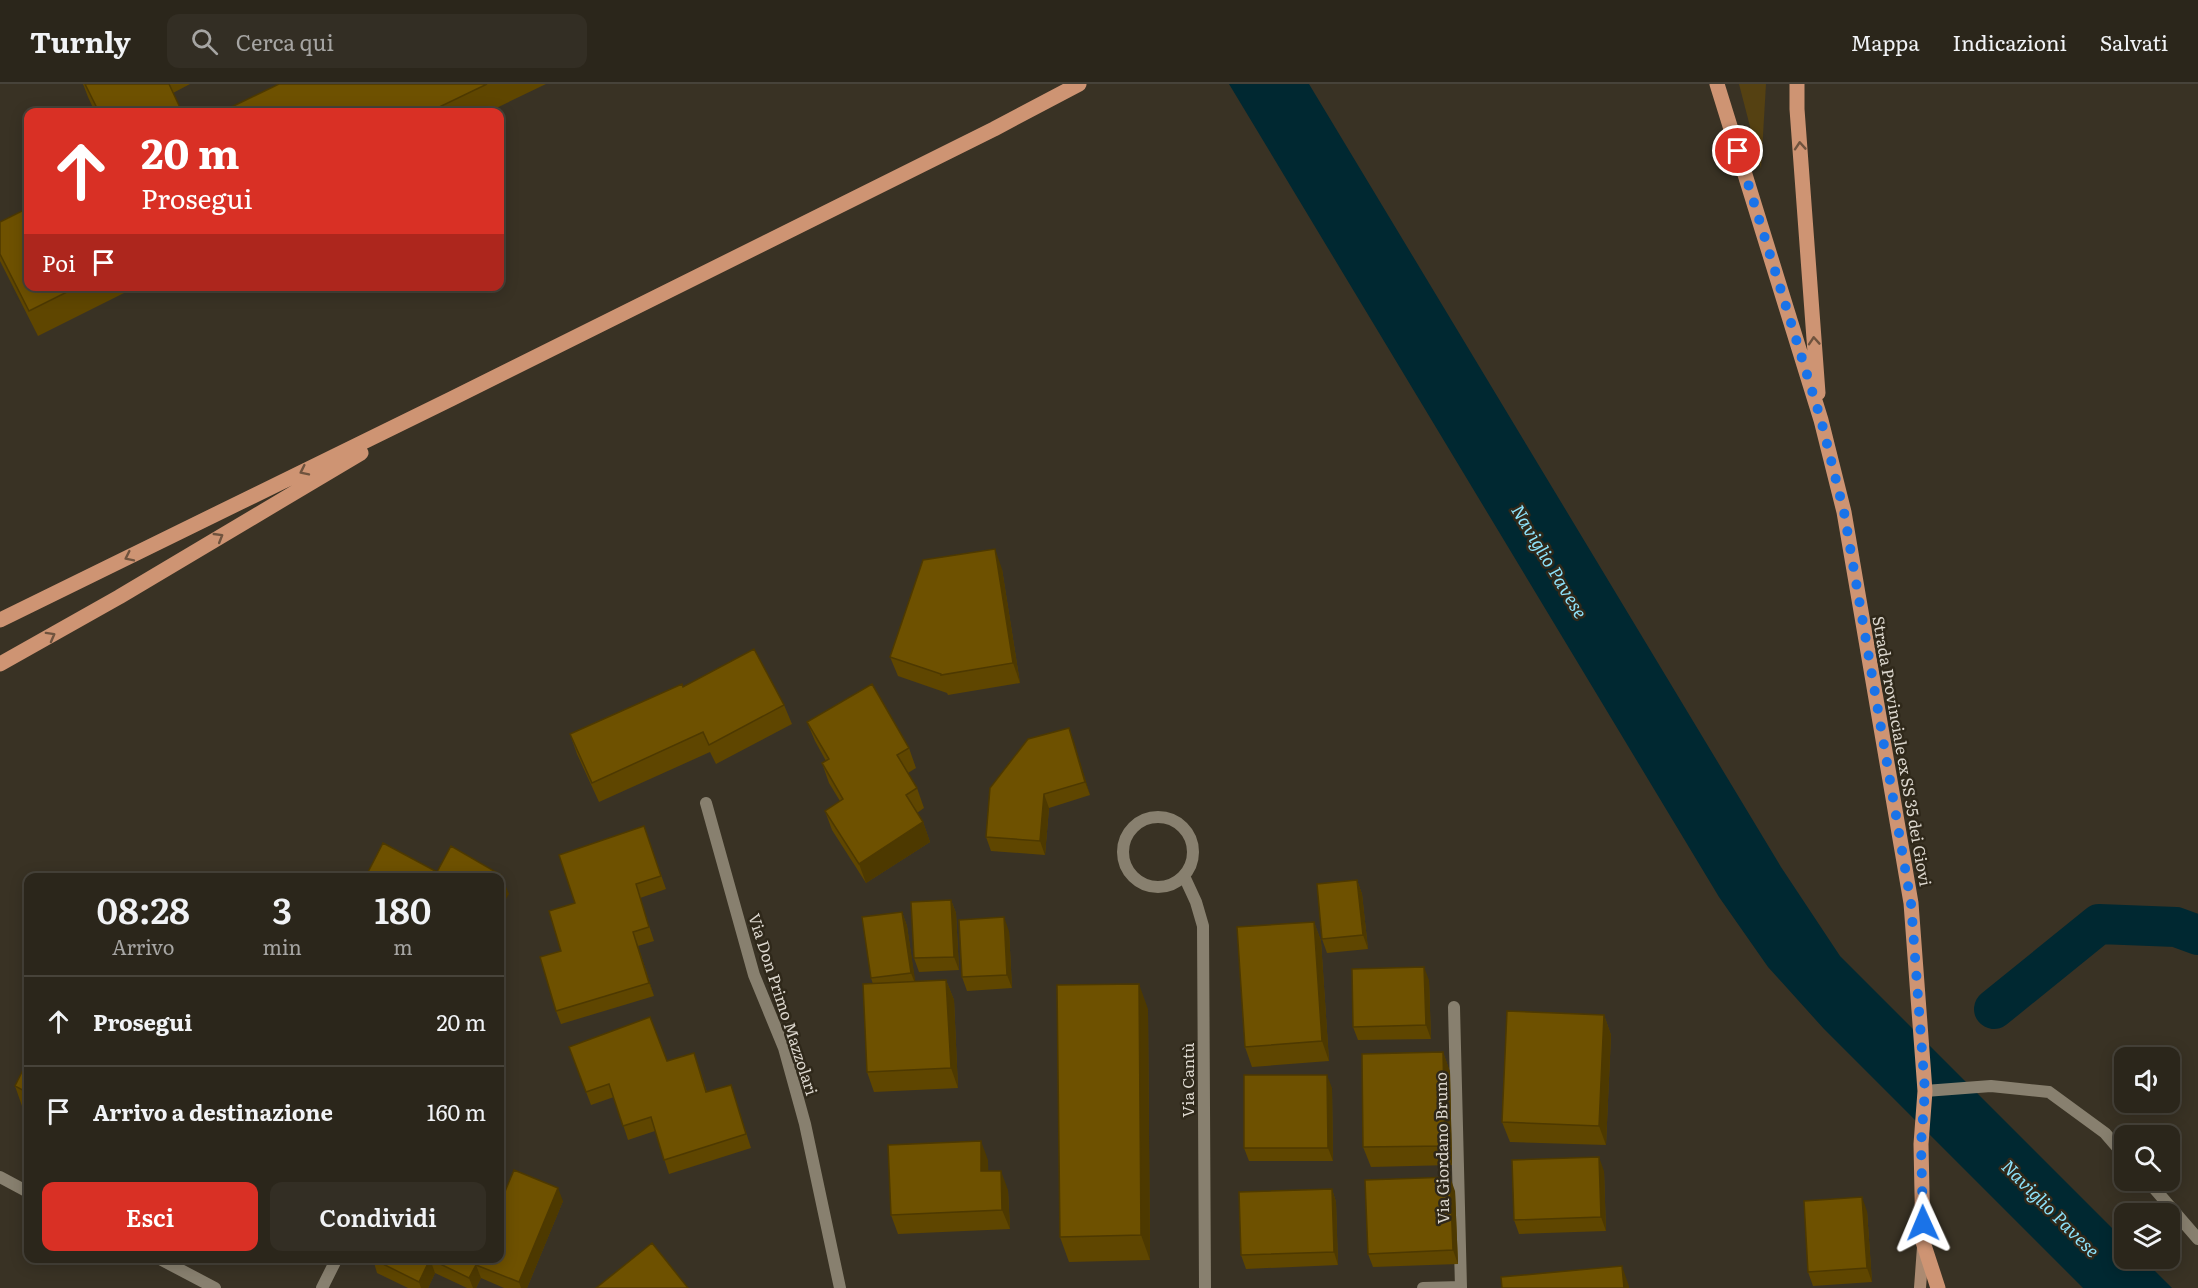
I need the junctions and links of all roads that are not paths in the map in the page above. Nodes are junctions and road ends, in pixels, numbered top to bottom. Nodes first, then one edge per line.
1 (1079, 84) edge
2 (1717, 84) edge
3 (1797, 84) edge
4 (451, 399) junction
5 (1821, 420) junction
6 (0, 620) edge
7 (0, 664) edge
8 (706, 803) dead end
9 (1184, 876) junction
10 (1454, 1007) dead end
11 (1925, 1091) junction
12 (2114, 1143) edge
13 (0, 1177) edge
14 (24, 1190) edge
15 (2157, 1191) edge
16 (2198, 1239) edge
17 (1923, 1242) junction
18 (168, 1263) edge
19 (334, 1263) edge
20 (1461, 1287) edge
21 (215, 1288) edge
22 (322, 1288) edge
23 (840, 1288) edge
24 (1204, 1288) edge
25 (1423, 1288) edge
26 (1920, 1288) edge
27 (1938, 1288) edge

1 - 4 main road
2 - 5 main road, Strada Provinciale ex SS 35 dei Giovi
5 -> 3 main road, Strada Provinciale ex SS 35 dei Giovi
4 -> 6 main road
7 -> 4 main road
5 - 11 main road, Strada Provinciale ex SS 35 dei Giovi
8 - 23 street, Via Don Primo Mazzolari
9 - 9 street
9 - 24 street, Via Cantù
10 - 20 street, Via Giordano Bruno
11 - 12 street
11 - 17 main road
13 - 14 street
15 - 16 street
17 - 26 street
17 - 27 main road
18 - 21 street
19 - 22 street
20 - 25 street

